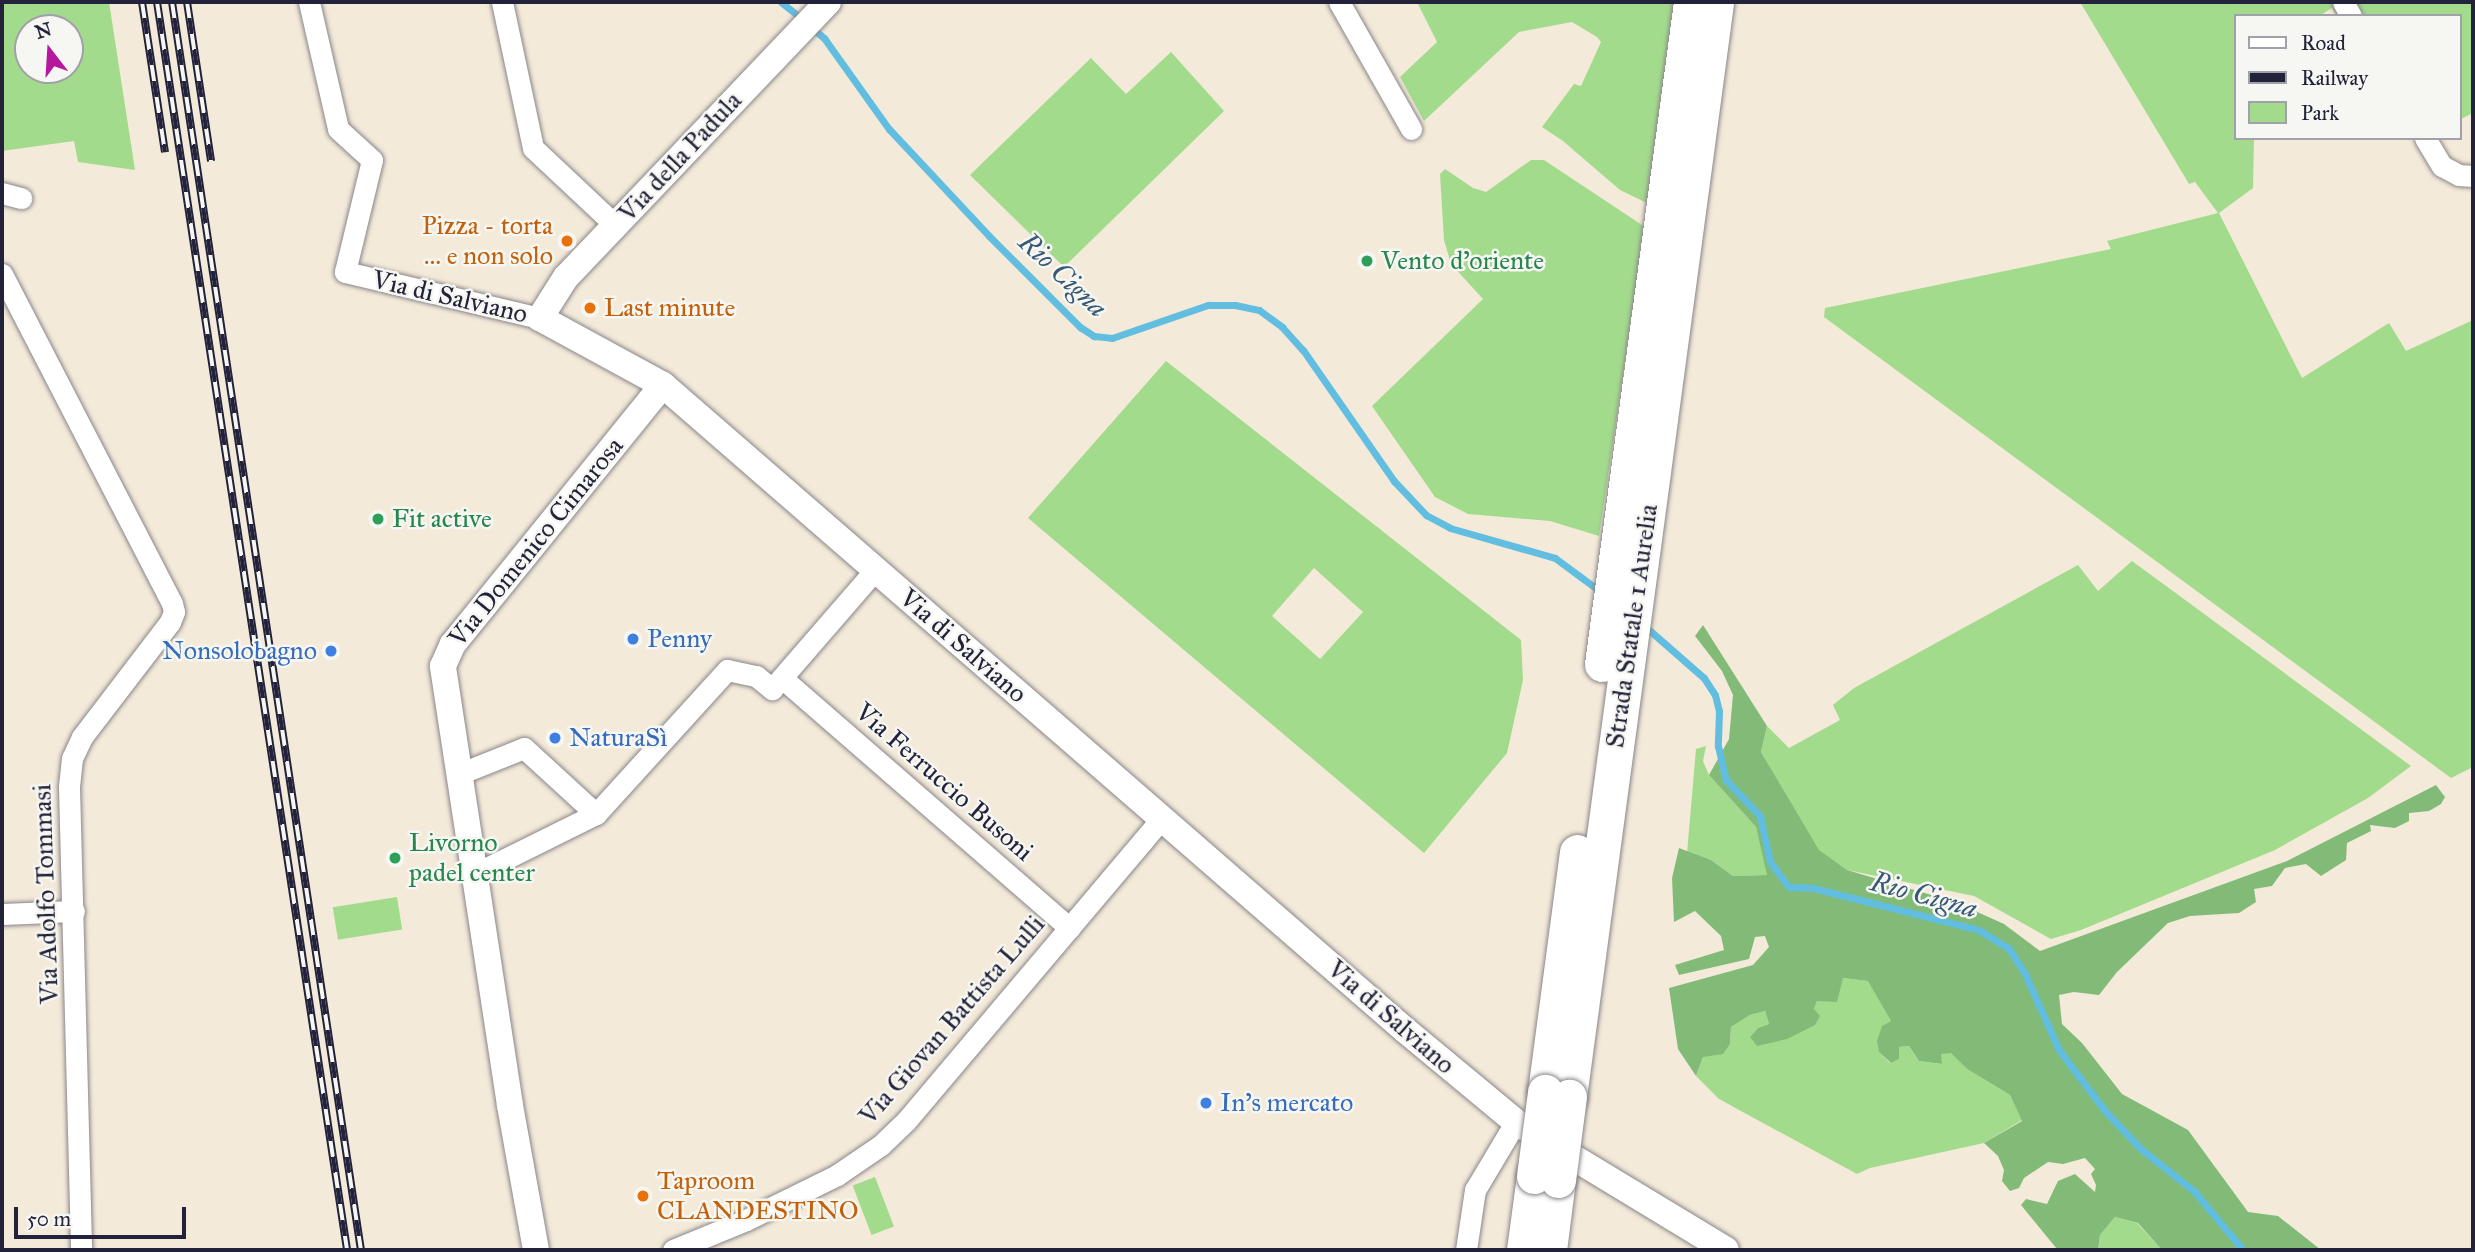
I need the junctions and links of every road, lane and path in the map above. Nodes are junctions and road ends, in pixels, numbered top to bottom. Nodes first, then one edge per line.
1 (309, 2) edge
2 (502, 2) edge
3 (1339, 2) edge
4 (1691, 2) edge
5 (1716, 2) edge
6 (821, 8) edge
7 (1411, 129) dead end
8 (2426, 140) edge
9 (2473, 176) edge
10 (615, 225) junction
11 (2, 274) edge
12 (540, 318) junction
13 (663, 385) junction
14 (1643, 453) junction
15 (875, 570) junction
16 (782, 678) junction
17 (459, 774) junction
18 (596, 814) junction
19 (1162, 818) junction
20 (485, 869) dead end
21 (74, 911) junction
22 (2, 914) edge
23 (1070, 928) junction
24 (1518, 1125) joint
25 (1556, 1171) junction
26 (81, 1250) edge
27 (536, 1250) edge
28 (673, 1250) edge
29 (1466, 1250) edge
30 (1524, 1250) edge
31 (1549, 1250) edge
32 (1726, 1250) edge

1 - 12 street, Via di Salviano
2 - 10 street
3 - 7 street
4 - 14 highway, Strada Statale 1 Aurelia
5 - 14 highway, Strada Statale 1 Aurelia
6 - 10 street, Via della Padula
8 - 9 street
10 - 12 street, Via della Padula
11 - 21 street, Via Adolfo Tommasi
12 - 13 street, Via di Salviano
13 - 15 street, Via di Salviano
13 - 17 street, Via Domenico Cimarosa
14 - 25 highway, Strada Statale 1 Aurelia, bridge
15 - 16 street
15 - 19 street, Via di Salviano
16 - 18 street
16 - 23 street, Via Ferruccio Busoni
17 - 18 street
17 - 27 street, Via Domenico Cimarosa
18 - 20 street
19 - 23 street, Via Giovan Battista Lulli
19 - 24 street, Via di Salviano
21 - 22 street
21 - 26 street, Via Adolfo Tommasi
23 - 28 street, Via Giovan Battista Lulli
24 - 29 street
25 - 30 highway, Strada Statale 1 Aurelia
25 - 31 highway, Strada Statale 1 Aurelia
25 - 32 street

